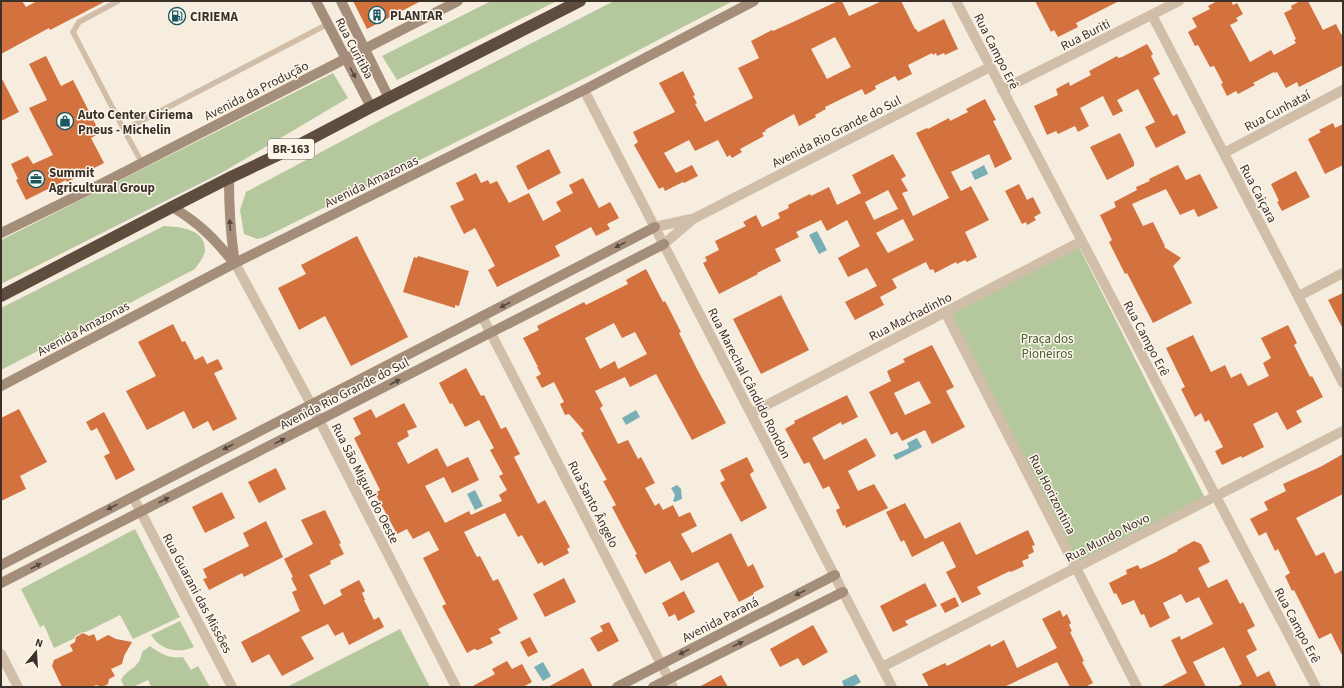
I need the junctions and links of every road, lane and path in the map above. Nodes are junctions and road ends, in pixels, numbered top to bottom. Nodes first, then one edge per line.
1 (118, 1) edge
2 (316, 1) edge
3 (341, 1) edge
4 (458, 1) edge
5 (580, 1) edge
6 (754, 1) edge
7 (956, 1) edge
8 (1179, 1) edge
9 (1152, 15) junction
10 (328, 24) junction
11 (366, 48) junction
12 (346, 59) junction
13 (990, 67) junction
14 (584, 90) junction
15 (1002, 90) junction
16 (1343, 90) edge
17 (389, 98) junction
18 (371, 107) junction
19 (124, 130) junction
20 (1224, 153) junction
21 (142, 163) junction
22 (229, 178) junction
23 (172, 207) junction
24 (693, 219) junction
25 (655, 227) junction
26 (1, 233) edge
27 (1082, 241) junction
28 (664, 244) junction
29 (235, 264) junction
30 (1343, 273) edge
31 (1, 296) edge
32 (1299, 296) junction
33 (945, 312) junction
34 (482, 316) junction
35 (491, 333) junction
36 (1343, 383) edge
37 (1, 386) edge
38 (311, 404) junction
39 (751, 413) junction
40 (320, 420) junction
41 (1343, 431) edge
42 (1216, 496) junction
43 (133, 497) junction
44 (141, 512) junction
45 (1, 565) edge
46 (1076, 567) junction
47 (835, 575) junction
48 (1, 584) edge
49 (843, 592) junction
50 (1, 654) edge
51 (661, 664) junction
52 (882, 667) junction
53 (671, 683) edge
54 (18, 687) edge
55 (232, 687) edge
56 (456, 687) edge
57 (617, 687) edge
58 (653, 687) edge
59 (892, 687) edge
60 (1137, 687) edge
61 (1316, 687) edge

1 - 19 lane
2 - 10 street, Rua Curitiba
3 - 11 street, Rua Curitiba
4 - 11 street, Avenida da Produção
5 - 17 highway, BR-163
6 - 14 street, Avenida Amazonas
7 - 13 street, Rua Campo Erê
8 - 9 street, Rua Buriti
9 - 15 street, Rua Buriti
9 - 20 street, Rua Caiçara
10 - 12 street, Rua Curitiba
10 - 19 lane
11 - 12 street, Avenida da Produção
11 - 17 street, Rua Curitiba
12 -> 18 street, Rua Curitiba
12 - 21 street, Avenida da Produção
13 - 15 street, Rua Campo Erê
13 - 24 street, Avenida Rio Grande do Sul
14 - 25 street, Rua Marechal Cândido Rondon
14 - 29 street, Avenida Amazonas
15 - 27 street, Rua Campo Erê
16 - 20 street, Rua Cunhataí
17 - 18 highway, BR-163
18 - 22 highway, BR-163
19 - 21 lane
20 - 32 street, Rua Caiçara
21 - 26 street, Avenida da Produção
22 - 23 highway, BR-163
29 -> 22 street, Rua São Miguel do Oeste
23 - 29 street
23 - 31 highway, BR-163
24 - 25 street, Avenida Rio Grande do Sul
24 - 28 street, Avenida Rio Grande do Sul
25 - 28 street, Rua Marechal Cândido Rondon
25 -> 34 street, Avenida Rio Grande do Sul
27 - 33 street, Rua Machadinho
27 - 42 street, Rua Campo Erê
28 - 35 street, Avenida Rio Grande do Sul
28 - 39 street, Rua Marechal Cândido Rondon
29 - 37 street, Avenida Amazonas
29 - 38 street, Rua São Miguel do Oeste
30 - 32 street
32 - 36 street, Rua Caiçara
33 - 39 street, Rua Machadinho
33 - 46 street, Rua Horizontina
34 - 35 street, Rua Santo Ângelo
34 - 38 street, Avenida Rio Grande do Sul
40 -> 35 street, Avenida Rio Grande do Sul
35 - 51 street, Rua Santo Ângelo
38 - 40 street, Rua São Miguel do Oeste
38 -> 43 street, Avenida Rio Grande do Sul
39 - 47 street, Rua Marechal Cândido Rondon
44 -> 40 street, Avenida Rio Grande do Sul
40 - 56 street, Rua São Miguel do Oeste
41 - 42 street, Rua Mundo Novo
42 - 46 street, Rua Mundo Novo
42 - 61 street, Rua Campo Erê
43 - 44 street, Rua Guarani das Missões
43 -> 45 street, Avenida Rio Grande do Sul
48 -> 44 street, Avenida Rio Grande do Sul
44 - 55 street, Rua Guarani das Missões
46 - 52 street, Rua Mundo Novo
46 - 60 street, Rua Horizontina
47 - 49 street, Rua Marechal Cândido Rondon
47 -> 51 street, Avenida Paraná
49 - 52 street, Rua Marechal Cândido Rondon
53 -> 49 street
50 - 54 street
51 - 53 street, Rua Santo Ângelo
51 - 57 street, Avenida Paraná
52 - 59 street, Rua Marechal Cândido Rondon
53 - 58 street

